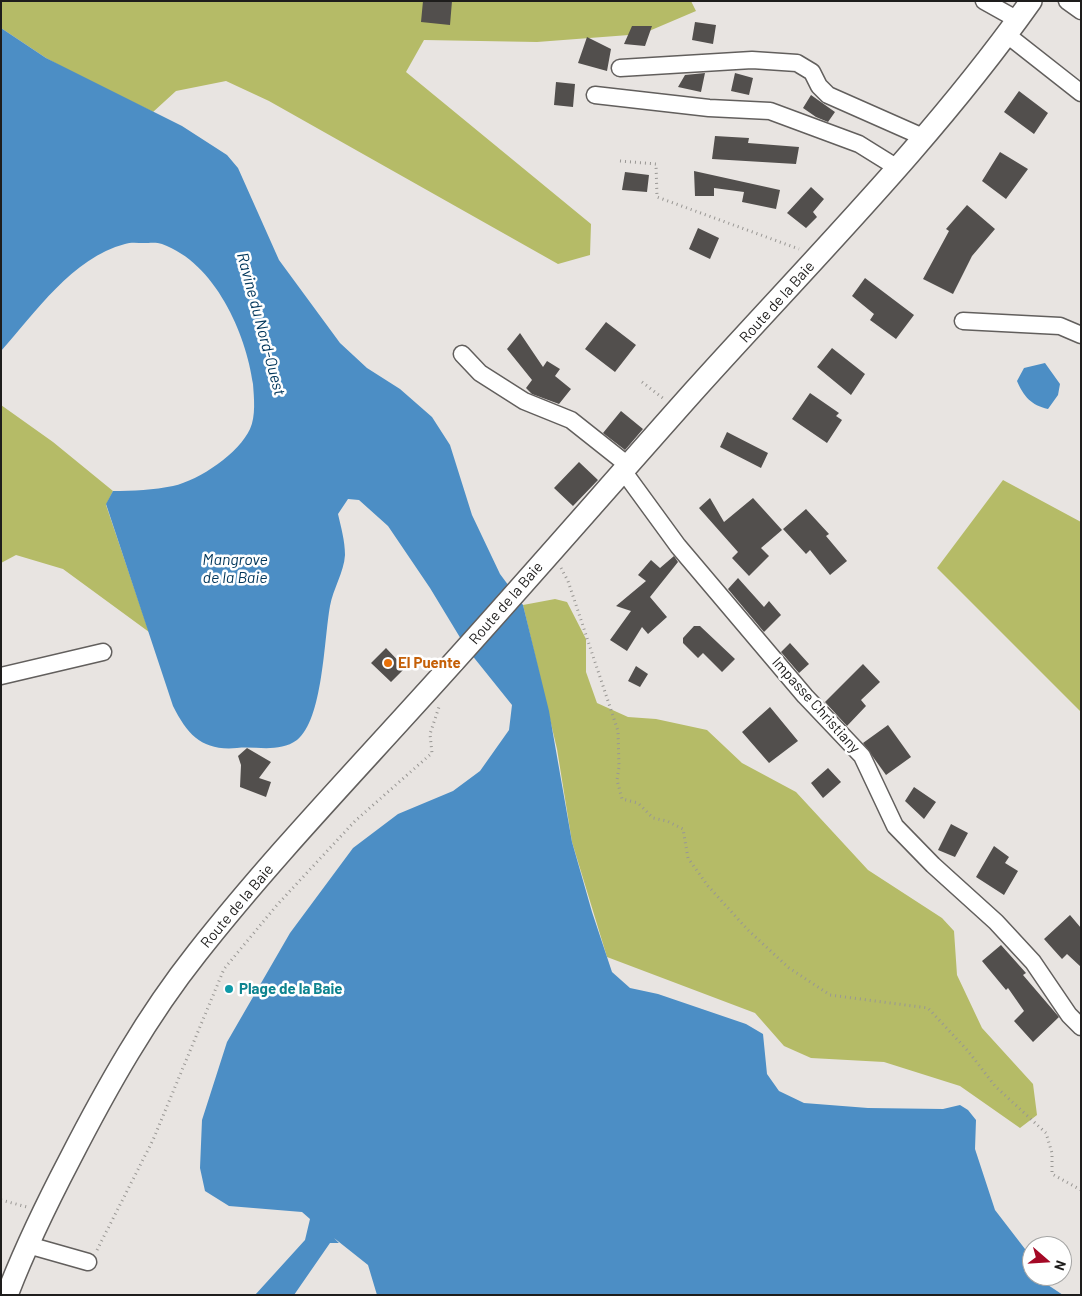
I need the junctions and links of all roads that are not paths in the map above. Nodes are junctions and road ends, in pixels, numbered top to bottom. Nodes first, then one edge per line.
1 (984, 1) edge
2 (1031, 1) edge
3 (1067, 1) edge
4 (1081, 11) edge
5 (1012, 27) junction
6 (620, 68) dead end
7 (1081, 93) edge
8 (595, 96) dead end
9 (922, 137) junction
10 (896, 167) junction
11 (963, 321) dead end
12 (1081, 335) edge
13 (462, 354) dead end
14 (626, 469) junction
15 (103, 652) dead end
16 (1, 676) edge
17 (1081, 1027) edge
18 (28, 1244) junction
19 (88, 1262) road end
20 (8, 1295) edge

1 - 5 street
2 - 5 main road, Route de la Baie
3 - 4 street
5 - 7 street
5 - 9 main road, Route de la Baie
6 - 9 street
8 - 10 street
9 - 10 main road, Route de la Baie
10 - 14 main road, Route de la Baie
11 - 12 street
13 - 14 street, Impasse Christiany
14 - 17 street, Impasse Christiany
14 - 18 main road, Route de la Baie
15 - 16 street
18 - 19 street
18 - 20 main road, Route de la Baie

